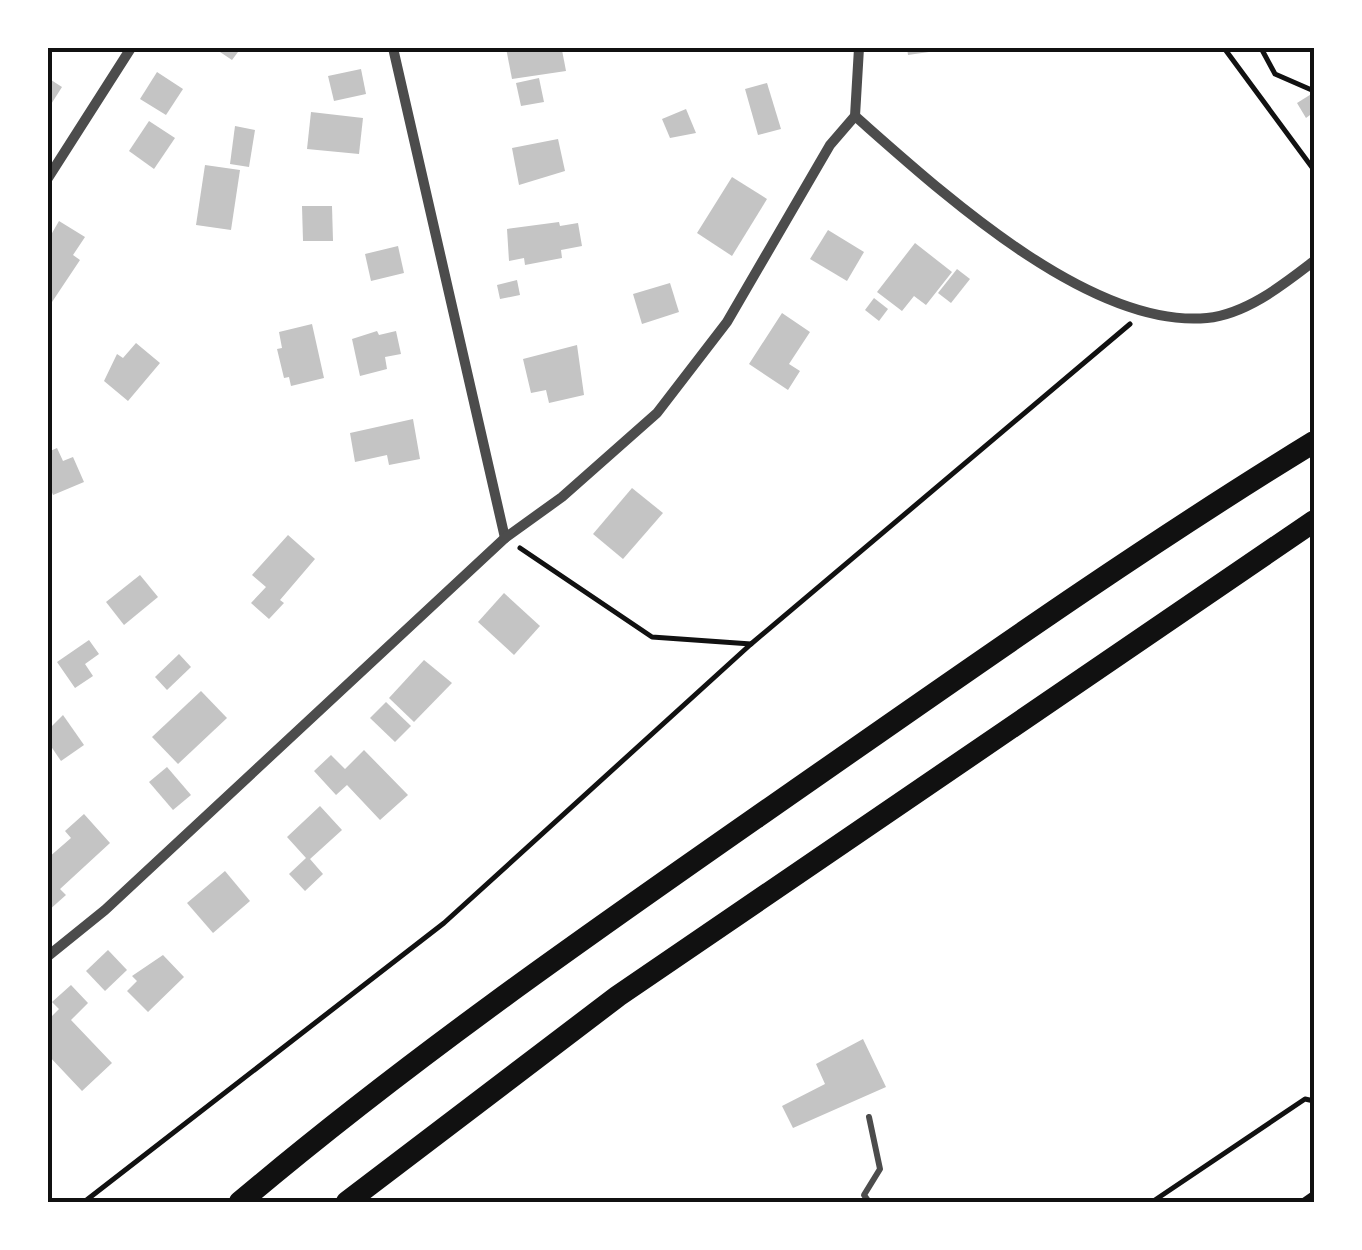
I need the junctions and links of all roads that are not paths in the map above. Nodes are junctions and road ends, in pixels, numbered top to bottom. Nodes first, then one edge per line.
1 (131, 48) edge
2 (393, 48) edge
3 (859, 48) edge
4 (855, 116) junction
5 (48, 178) edge
6 (1314, 261) edge
7 (1314, 442) edge
8 (1314, 521) edge
9 (505, 538) junction
10 (48, 956) edge
11 (869, 1117) dead end
12 (240, 1202) edge
13 (348, 1202) edge
14 (869, 1202) edge

1 - 5 street
2 - 9 street
3 - 4 street
4 - 6 street
4 - 9 street
7 - 12 highway
8 - 13 highway
9 - 10 street
11 - 14 lane

